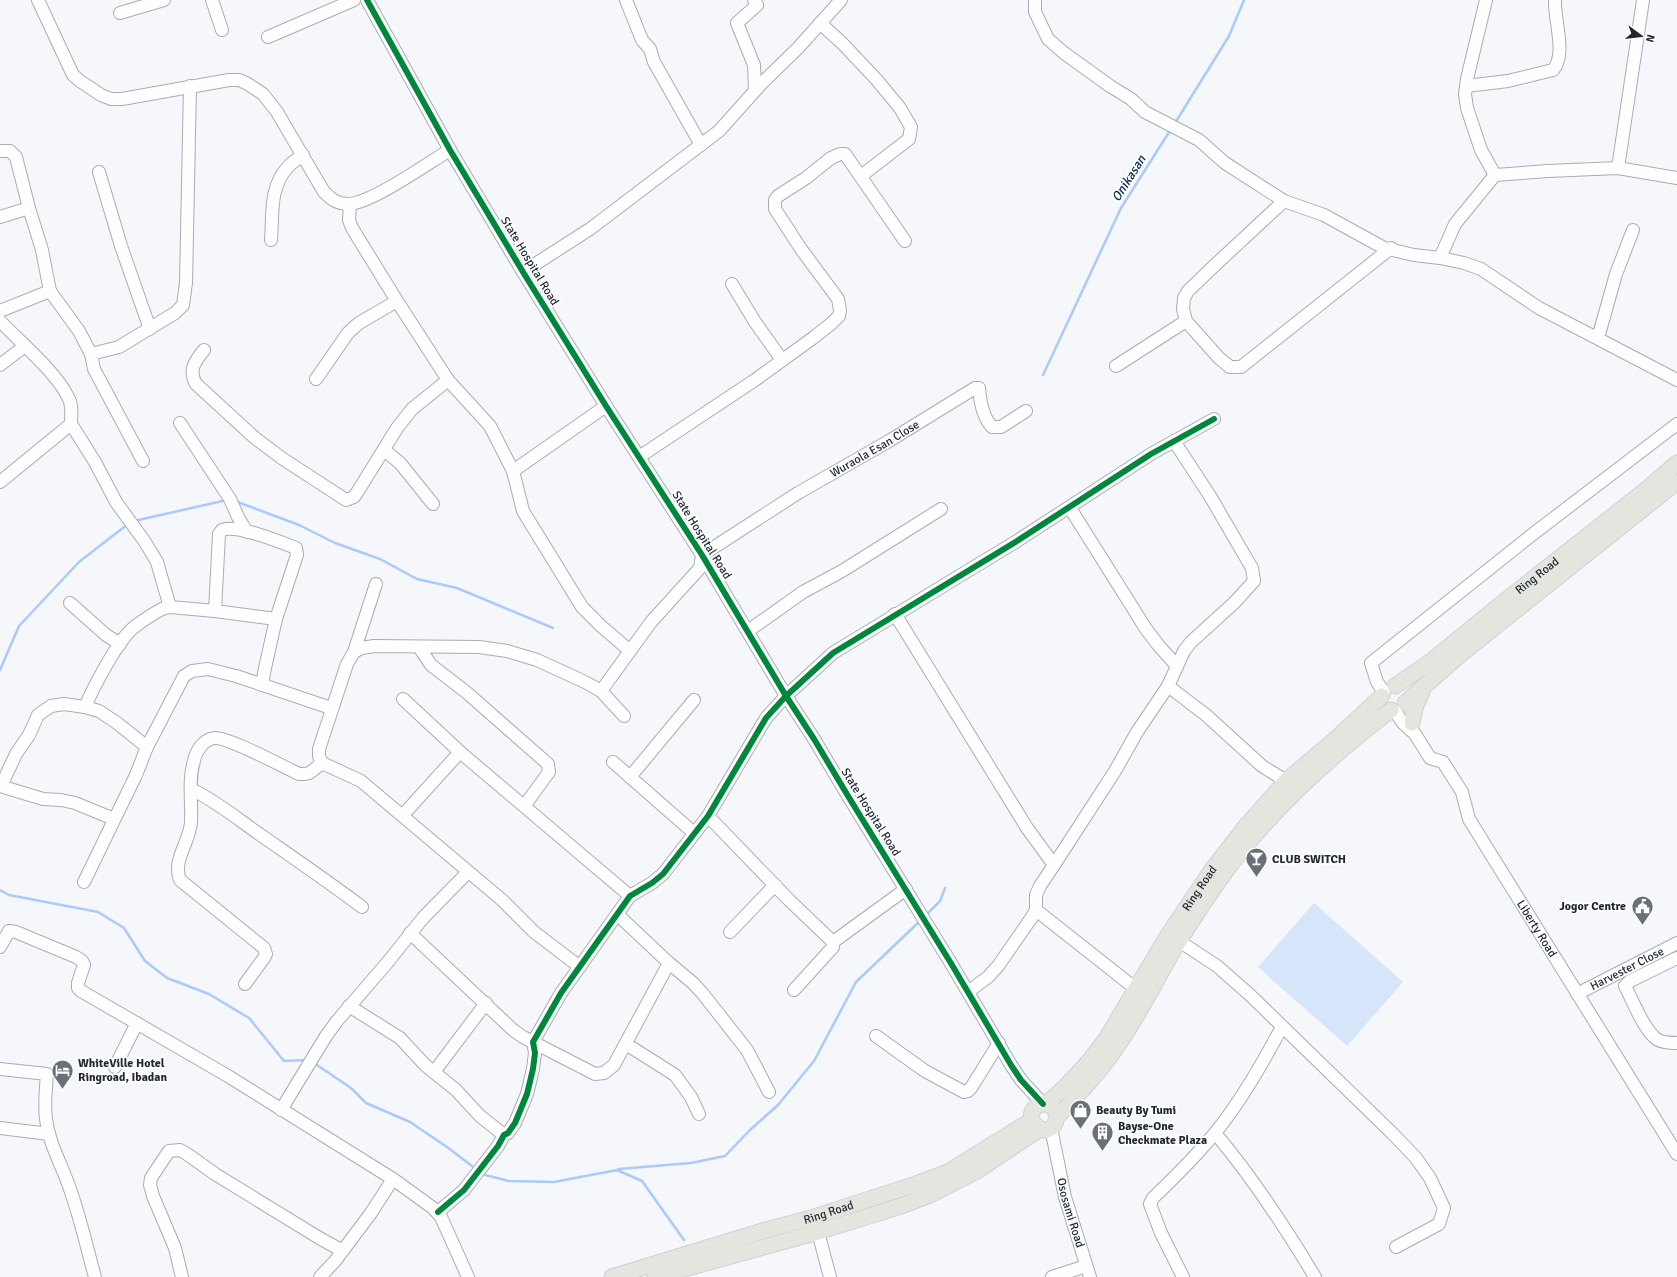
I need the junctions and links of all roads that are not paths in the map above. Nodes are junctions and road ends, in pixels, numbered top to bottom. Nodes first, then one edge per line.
1 (38, 0) edge
2 (164, 0) edge
3 (212, 0) edge
4 (354, 0) edge
5 (367, 0) edge
6 (626, 0) edge
7 (754, 0) edge
8 (841, 0) edge
9 (1035, 0) edge
10 (1486, 0) edge
11 (1555, 0) edge
12 (1643, 0) edge
13 (120, 14) dead end
14 (820, 23) junction
15 (222, 30) dead end
16 (268, 37) dead end
17 (190, 86) junction
18 (1466, 86) junction
19 (755, 90) junction
20 (701, 145) junction
21 (450, 150) junction
22 (0, 152) edge
23 (303, 155) junction
24 (1618, 168) junction
25 (99, 172) dead end
26 (1495, 175) junction
27 (862, 176) junction
28 (1677, 178) edge
29 (1284, 201) junction
30 (350, 204) junction
31 (29, 208) junction
32 (0, 217) edge
33 (1633, 230) dead end
34 (271, 240) dead end
35 (905, 241) dead end
36 (1391, 248) junction
37 (1440, 258) junction
38 (523, 272) junction
39 (732, 284) dead end
40 (50, 291) junction
41 (396, 301) junction
42 (0, 311) edge
43 (0, 321) edge
44 (1186, 321) junction
45 (150, 329) junction
46 (1598, 338) junction
47 (25, 346) junction
48 (204, 350) dead end
49 (91, 354) junction
50 (782, 360) junction
51 (0, 365) edge
52 (1116, 366) dead end
53 (316, 379) dead end
54 (448, 380) junction
55 (1677, 380) edge
56 (606, 406) junction
57 (1026, 411) dead end
58 (1214, 419) dead end
59 (180, 422) dead end
60 (71, 424) junction
61 (1677, 424) edge
62 (1174, 441) junction
63 (384, 450) junction
64 (639, 457) junction
65 (143, 462) dead end
66 (1677, 462) edge
67 (513, 471) junction
68 (0, 482) edge
69 (1677, 482) edge
70 (433, 504) dead end
71 (1070, 508) junction
72 (941, 509) dead end
73 (247, 532) junction
74 (702, 555) junction
75 (376, 584) dead end
76 (70, 603) dead end
77 (170, 607) junction
78 (215, 611) junction
79 (895, 614) junction
80 (276, 619) junction
81 (748, 631) junction
82 (120, 644) junction
83 (419, 647) junction
84 (630, 651) junction
85 (354, 652) junction
86 (1177, 666) junction
87 (262, 685) junction
88 (1425, 685) junction
89 (1168, 686) junction
90 (1388, 690) junction
91 (601, 691) junction
92 (786, 696) junction
93 (403, 699) dead end
94 (694, 700) dead end
95 (85, 707) junction
96 (332, 708) junction
97 (1398, 708) junction
98 (624, 716) dead end
99 (1413, 728) junction
100 (147, 747) junction
101 (460, 752) junction
102 (613, 762) dead end
103 (322, 763) junction
104 (630, 777) junction
105 (1286, 781) junction
106 (0, 786) edge
107 (191, 789) junction
108 (525, 805) junction
109 (403, 815) junction
110 (708, 816) junction
111 (114, 820) junction
112 (694, 833) junction
113 (1054, 866) junction
114 (468, 872) junction
115 (84, 882) dead end
116 (775, 885) junction
117 (906, 889) junction
118 (630, 896) junction
119 (362, 907) dead end
120 (1036, 910) junction
121 (618, 915) junction
122 (410, 932) junction
123 (730, 932) dead end
124 (1179, 941) junction
125 (832, 942) junction
126 (1677, 943) edge
127 (0, 947) edge
128 (1677, 958) edge
129 (669, 962) junction
130 (580, 967) junction
131 (245, 984) dead end
132 (1136, 989) junction
133 (794, 990) dead end
134 (968, 992) junction
135 (1577, 994) junction
136 (486, 1004) junction
137 (349, 1006) junction
138 (137, 1023) junction
139 (1282, 1027) junction
140 (876, 1036) dead end
141 (533, 1042) junction
142 (999, 1043) junction
143 (1677, 1043) edge
144 (626, 1044) junction
145 (115, 1068) dead end
146 (0, 1069) edge
147 (434, 1072) junction
148 (770, 1092) dead end
149 (281, 1110) junction
150 (699, 1114) dead end
151 (1044, 1118) junction
152 (0, 1128) edge
153 (1215, 1133) junction
154 (49, 1134) junction
155 (504, 1135) junction
156 (1055, 1148) joint
157 (1677, 1154) edge
158 (393, 1179) junction
159 (438, 1212) junction
160 (818, 1232) junction
161 (1396, 1247) dead end
162 (343, 1251) junction
163 (1088, 1272) edge
164 (95, 1277) edge
165 (182, 1277) edge
166 (320, 1277) edge
167 (468, 1277) edge
168 (612, 1277) edge
169 (655, 1277) edge
170 (830, 1277) edge
171 (1052, 1277) edge
172 (1183, 1277) edge
173 (1315, 1277) edge

1 - 17 street
2 - 13 street
3 - 15 street
4 - 16 street
5 - 21 street, State Hospital Road
6 - 20 street
7 - 19 street
8 - 14 street
9 - 29 street
10 - 18 street
11 - 18 street
12 - 24 street
14 - 19 street
14 - 27 street
17 - 23 street
17 - 45 street
18 - 26 street
19 - 20 street
20 - 38 street
21 - 30 street
21 - 38 street, State Hospital Road
22 - 31 street
23 - 30 street
23 - 34 street
24 - 26 street
24 - 28 street
25 - 45 street
26 - 37 street
27 - 35 street
27 - 50 street
29 - 36 street
29 - 44 street
30 - 41 street
31 - 32 street
31 - 40 street
33 - 46 street
36 - 37 street
36 - 44 street
37 - 46 street
38 - 56 street, State Hospital Road
39 - 50 street
40 - 42 street
40 - 49 street
41 - 53 street
41 - 54 street
43 - 47 street
44 - 52 street
45 - 49 street
46 - 55 street
47 - 51 street
47 - 60 street
48 - 63 street
49 - 65 street
50 - 64 street
54 - 63 street
54 - 67 street
56 - 64 street, State Hospital Road
56 - 67 street
57 - 74 street, Wuraola Esan Close
58 - 62 street
59 - 73 street
60 - 68 street
60 - 77 street
61 - 90 street
62 - 71 street
62 - 86 street
63 - 70 street
64 - 74 street, State Hospital Road
66 - 90 main road, Ring Road
67 - 84 street
69 - 88 main road, Ring Road
71 - 79 street
71 - 86 street
72 - 81 street
73 - 78 street
73 - 80 street
74 - 81 street, State Hospital Road
74 - 84 street
75 - 85 street
76 - 82 street
77 - 78 street
77 - 82 street
78 - 80 street
79 - 92 street
79 - 113 street
80 - 87 street
81 - 92 street, State Hospital Road
82 - 95 street
83 - 85 street
83 - 91 street
83 - 108 street
84 - 91 street
85 - 96 street
86 - 89 street
87 - 96 street
87 - 100 street
88 - 97 main road, Ring Road
88 - 99 main road
89 - 105 street
89 - 113 street
90 - 97 main road
90 - 97 main road
90 - 105 main road, Ring Road
91 - 98 street
92 - 110 street
92 - 117 street, State Hospital Road
93 - 101 street
94 - 104 street
95 - 100 street
95 - 106 street
96 - 103 street
97 - 99 street, Liberty Road
97 - 124 main road, Ring Road
99 - 135 street, Liberty Road
100 - 111 street
101 - 108 street
101 - 109 street
102 - 104 street
103 - 107 street
103 - 109 street
104 - 112 street
105 - 132 main road, Ring Road
106 - 111 street
107 - 119 street
107 - 131 street
108 - 118 street
109 - 114 street
110 - 112 street
110 - 116 street
111 - 115 street
112 - 118 street
113 - 120 street
114 - 122 street
114 - 130 street
116 - 123 street
116 - 125 street
117 - 125 street
117 - 134 street, State Hospital Road
118 - 121 street
120 - 132 street
120 - 134 street
121 - 129 street
121 - 130 street
122 - 136 street
122 - 137 street
124 - 139 street
124 - 151 main road, Ring Road
125 - 133 street
126 - 135 street, Harvester Close
127 - 138 street
128 - 143 street
129 - 144 street
129 - 148 street
130 - 141 street
132 - 151 main road, Ring Road
134 - 142 street, State Hospital Road
135 - 157 street, Liberty Road
136 - 141 street
136 - 147 street
137 - 147 street
137 - 149 street
138 - 145 street
138 - 149 street
139 - 153 street
139 - 161 street
140 - 142 street
141 - 144 street
141 - 155 street
142 - 151 street, State Hospital Road
144 - 150 street
146 - 154 street
147 - 155 street
149 - 158 street
151 - 156 street, State Hospital Road
151 - 160 main road, Ring Road
151 - 168 main road, Ring Road
152 - 154 street
153 - 172 street
153 - 173 street
154 - 164 street
155 - 159 street
156 - 163 street, Ososami Road
158 - 159 street
158 - 162 street
159 - 167 street
160 - 169 main road, Ring Road
160 - 170 street
162 - 165 street
162 - 166 street
163 - 171 street

